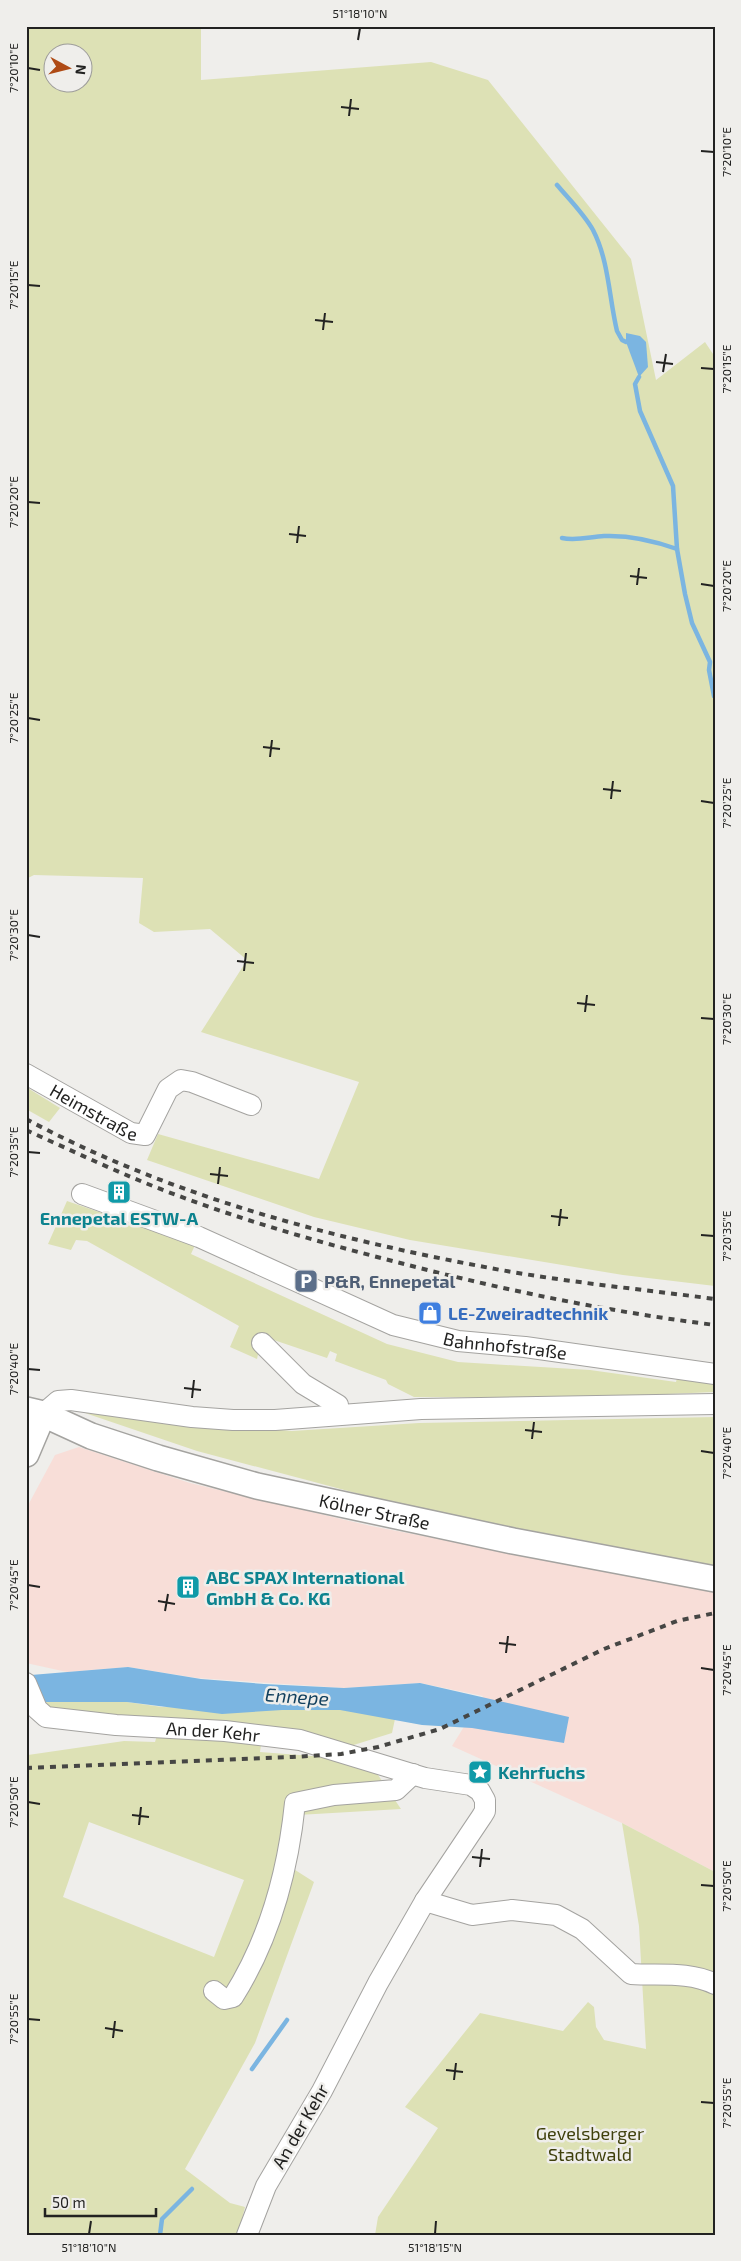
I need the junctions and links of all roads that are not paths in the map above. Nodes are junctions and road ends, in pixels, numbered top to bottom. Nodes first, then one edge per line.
1 (26, 1074) edge
2 (251, 1105) dead end
3 (82, 1194) dead end
4 (262, 1343) dead end
5 (715, 1374) edge
6 (714, 1404) edge
7 (32, 1408) edge
8 (339, 1414) junction
9 (26, 1454) edge
10 (715, 1579) edge
11 (26, 1683) edge
12 (413, 1774) junction
13 (425, 1900) junction
14 (715, 1984) edge
15 (214, 1991) dead end
16 (249, 2228) edge
17 (233, 2235) edge

1 - 2 street, Heimstraße
3 - 5 street, Bahnhofstraße
4 - 8 street
6 - 8 street
7 - 8 street
7 - 9 main road
7 - 10 main road, Kölner Straße
11 - 12 street, An der Kehr
12 - 13 street, An der Kehr
12 - 15 street
13 - 14 street
13 - 16 street, An der Kehr
16 - 17 street, An der Kehr

